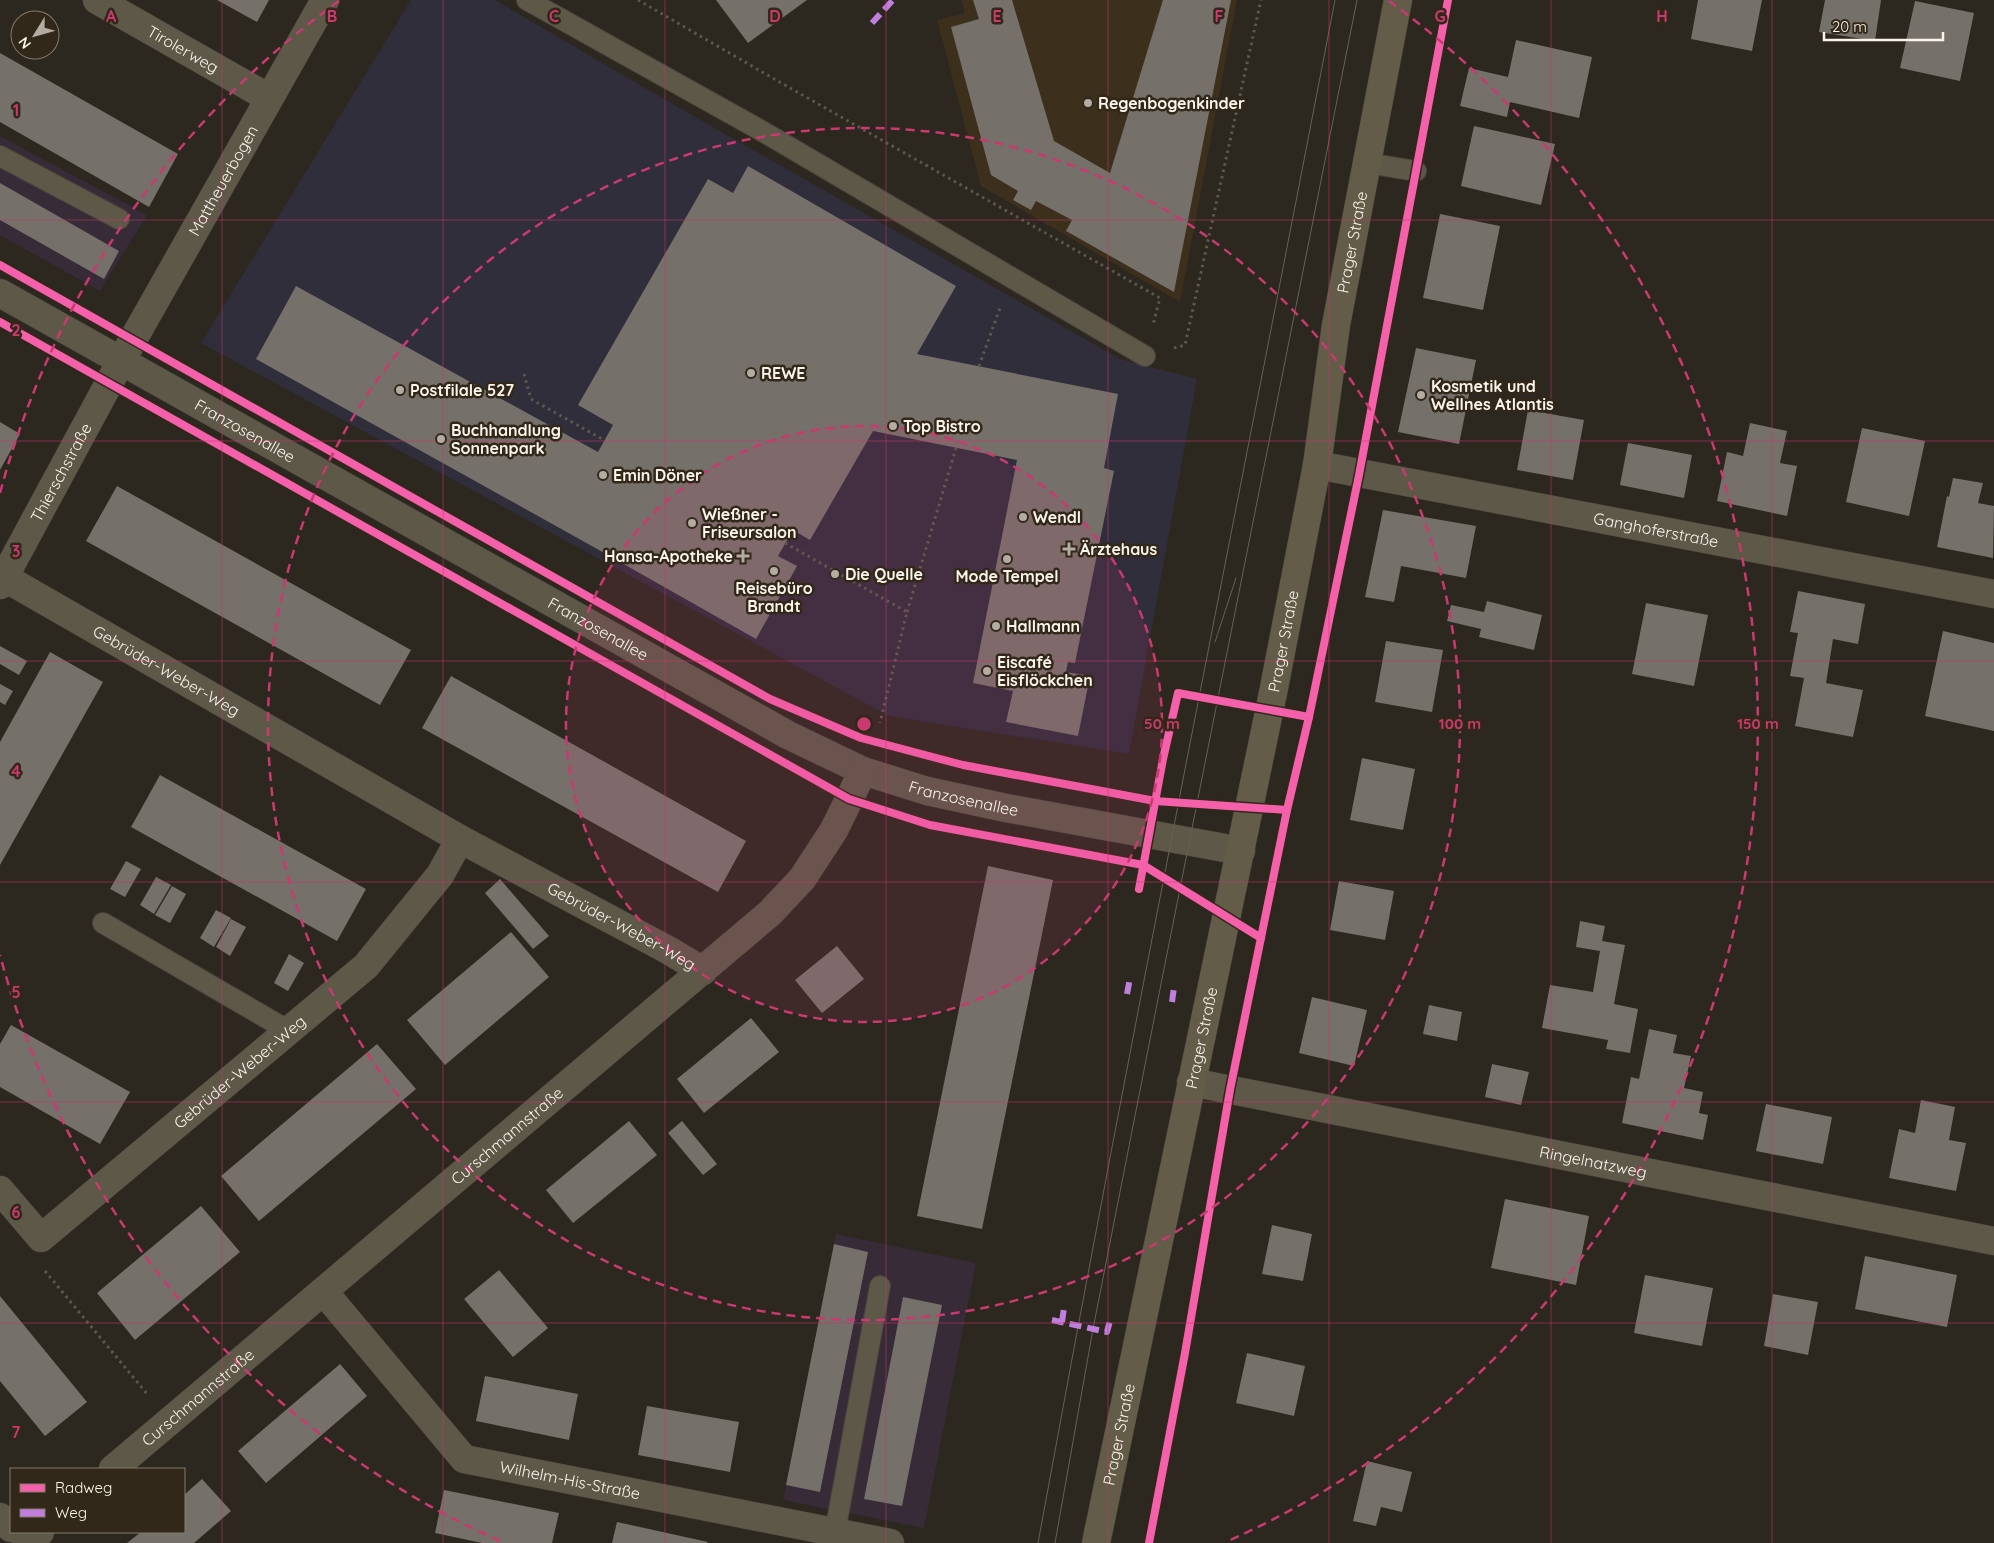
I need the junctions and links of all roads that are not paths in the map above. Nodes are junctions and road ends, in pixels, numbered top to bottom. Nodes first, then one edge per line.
1 (97, 0) edge
2 (324, 0) edge
3 (526, 0) edge
4 (1398, 0) edge
5 (269, 98) junction
6 (0, 156) edge
7 (1367, 163) junction
8 (1416, 171) dead end
9 (119, 219) dead end
10 (0, 293) edge
11 (1145, 356) road end
12 (121, 360) junction
13 (1317, 466) junction
14 (1, 579) edge
15 (1994, 594) edge
16 (863, 771) junction
17 (460, 839) junction
18 (1241, 851) junction
19 (103, 923) dead end
20 (703, 971) junction
21 (290, 1031) junction
22 (1191, 1082) junction
23 (0, 1190) edge
24 (1994, 1241) edge
25 (880, 1286) dead end
26 (324, 1292) junction
27 (114, 1468) edge
28 (0, 1517) edge
29 (10, 1527) edge
30 (835, 1532) junction
31 (16, 1533) edge
32 (39, 1533) edge
33 (26, 1543) edge
34 (890, 1543) edge
35 (1096, 1543) edge

1 - 5 street, Tirolerweg
2 - 5 street, Mattheuerbogen
3 - 11 lane
4 - 7 main road, Prager Straße
5 - 12 street, Mattheuerbogen
6 - 9 lane
7 - 8 lane
7 - 13 main road, Prager Straße
10 - 12 street, Franzosenallee
12 - 14 street, Thierschstraße
12 - 16 street, Franzosenallee
13 - 15 street, Ganghoferstraße
13 - 18 main road, Prager Straße
14 - 17 street, Gebrüder-Weber-Weg
16 - 18 street, Franzosenallee
16 - 20 street, Curschmannstraße
17 - 20 street, Gebrüder-Weber-Weg
17 - 21 street, Gebrüder-Weber-Weg
18 - 22 main road, Prager Straße
19 - 21 lane
20 - 26 street, Curschmannstraße
21 - 23 street, Gebrüder-Weber-Weg
22 - 24 street, Ringelnatzweg
22 - 35 main road, Prager Straße
25 - 30 lane
26 - 27 street, Curschmannstraße
26 - 30 street, Wilhelm-His-Straße
28 - 29 street
30 - 34 street, Wilhelm-His-Straße
31 - 33 street
32 - 33 street

